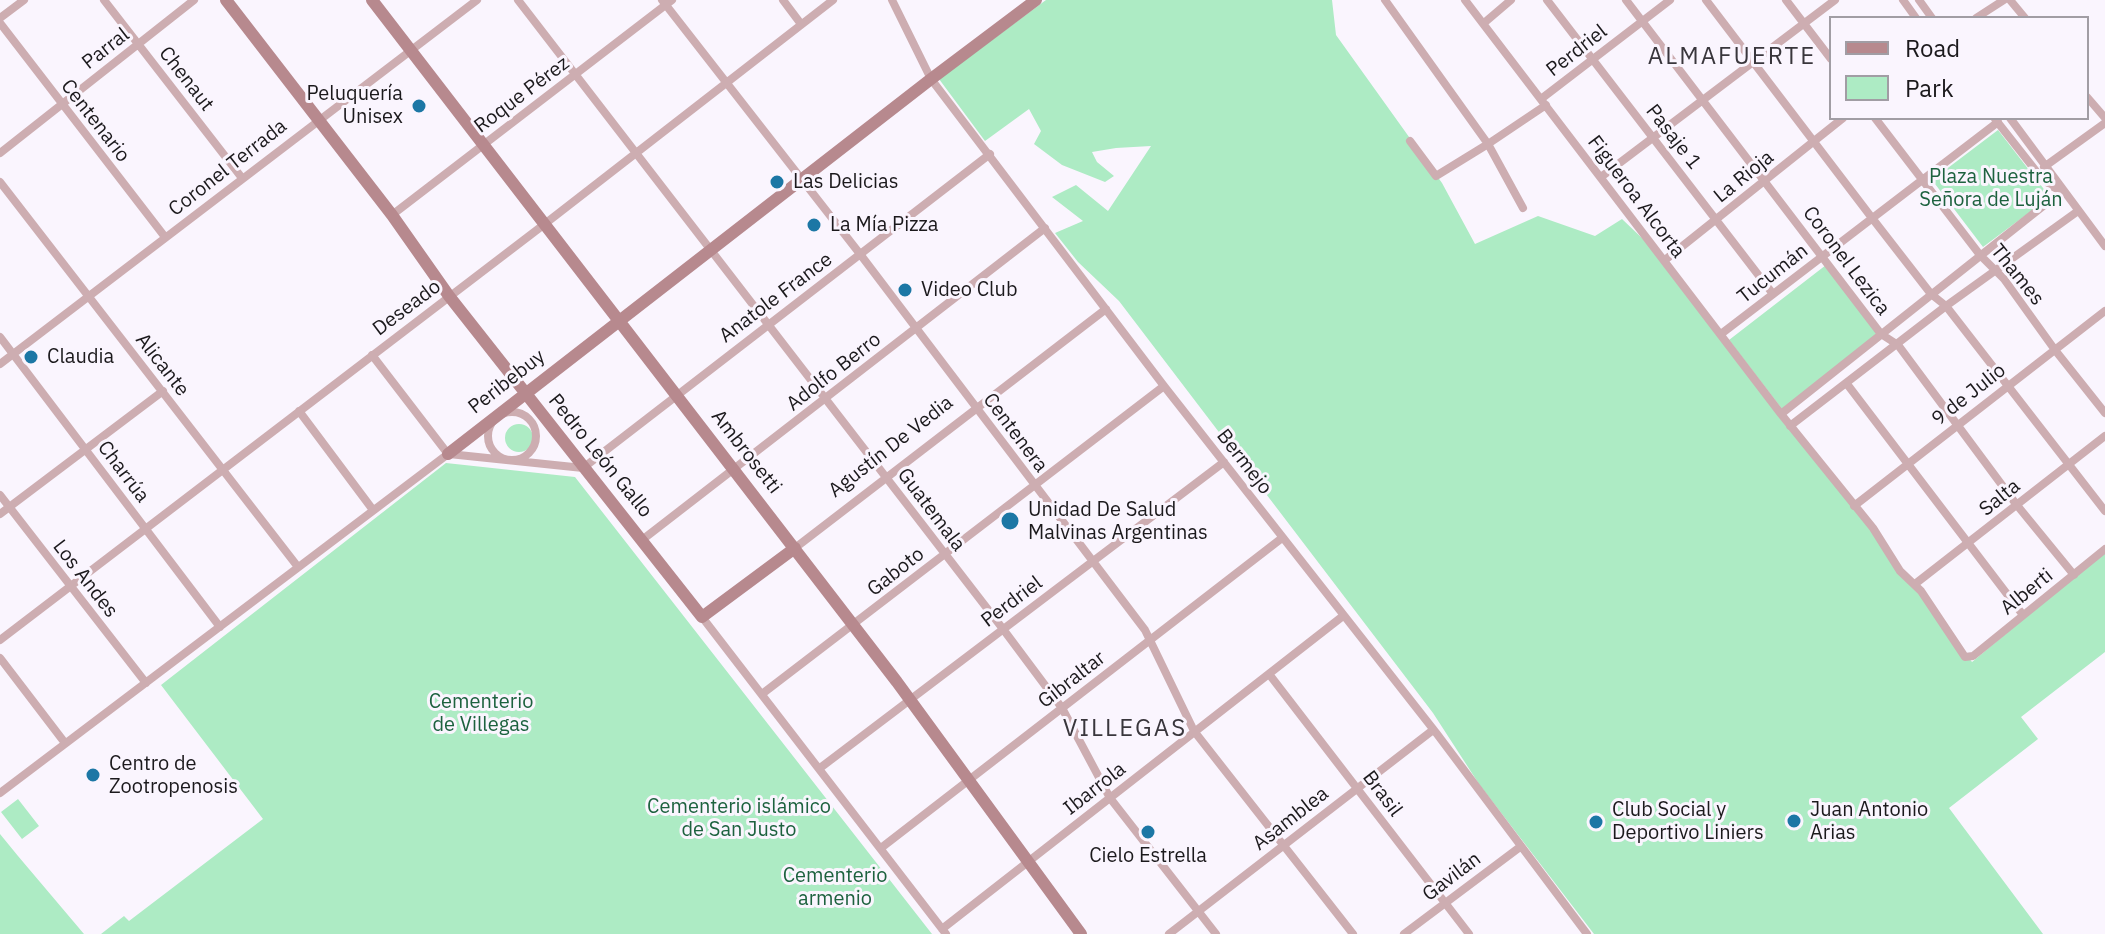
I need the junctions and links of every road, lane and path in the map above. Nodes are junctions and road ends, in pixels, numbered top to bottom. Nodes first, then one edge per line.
1 (24, 0) edge
2 (104, 0) edge
3 (194, 0) edge
4 (226, 0) edge
5 (372, 0) edge
6 (477, 0) edge
7 (518, 0) edge
8 (783, 0) edge
9 (833, 0) edge
10 (892, 0) edge
11 (1385, 0) edge
12 (1465, 0) edge
13 (1511, 0) edge
14 (1547, 0) edge
15 (1626, 0) edge
16 (1670, 0) edge
17 (1706, 0) edge
18 (1786, 0) edge
19 (1835, 0) edge
20 (2004, 0) edge
21 (2010, 0) edge
22 (667, 2) edge
23 (1027, 3) edge
24 (1979, 16) edge
25 (2023, 16) edge
26 (0, 21) edge
27 (1642, 22) junction
28 (1484, 23) junction
29 (801, 24) junction
30 (1805, 24) junction
31 (139, 44) junction
32 (411, 51) junction
33 (1829, 56) edge
34 (1592, 58) junction
35 (1754, 64) junction
36 (576, 74) junction
37 (931, 79) junction
38 (727, 83) junction
39 (2089, 100) edge
40 (1704, 101) junction
41 (1544, 102) junction
42 (62, 104) junction
43 (319, 119) junction
44 (1840, 120) edge
45 (1877, 120) edge
46 (1996, 120) edge
47 (2012, 120) edge
48 (2105, 120) edge
49 (1653, 138) junction
50 (1410, 141) dead end
51 (1813, 142) junction
52 (484, 143) junction
53 (1488, 144) junction
54 (0, 153) edge
55 (636, 153) junction
56 (990, 154) junction
57 (2046, 166) junction
58 (2036, 171) junction
59 (1601, 177) junction
60 (242, 178) junction
61 (802, 180) junction
62 (1765, 180) junction
63 (1923, 180) junction
64 (0, 182) edge
65 (2062, 191) junction
66 (1523, 208) dead end
67 (2078, 211) junction
68 (392, 215) junction
69 (1872, 218) junction
70 (1716, 220) junction
71 (546, 223) junction
72 (1045, 228) junction
73 (165, 237) junction
74 (2105, 246) edge
75 (711, 250) junction
76 (860, 254) junction
77 (1823, 255) junction
78 (1980, 255) junction
79 (1665, 260) junction
80 (1997, 270) junction
81 (1773, 294) junction
82 (1931, 294) junction
83 (87, 295) junction
84 (449, 296) junction
85 (1946, 306) junction
86 (1106, 309) junction
87 (2105, 311) edge
88 (618, 322) junction
89 (767, 324) junction
90 (916, 329) junction
91 (1721, 334) junction
92 (1881, 334) junction
93 (0, 337) edge
94 (1898, 345) junction
95 (2055, 350) junction
96 (13, 354) junction
97 (372, 355) junction
98 (0, 364) edge
99 (1847, 384) junction
100 (2008, 385) junction
101 (1164, 386) junction
102 (163, 391) junction
103 (526, 394) junction
104 (676, 395) junction
105 (825, 399) junction
106 (976, 407) junction
107 (299, 411) junction
108 (2105, 413) edge
109 (500, 414) junction
110 (1781, 414) junction
111 (1956, 425) junction
112 (1790, 426) junction
113 (2105, 436) edge
114 (86, 450) junction
115 (448, 454) junction
116 (508, 460) junction
117 (1224, 462) junction
118 (1906, 464) junction
119 (2068, 465) junction
120 (583, 468) junction
121 (222, 469) junction
122 (734, 470) junction
123 (886, 477) junction
124 (1035, 485) junction
125 (0, 495) edge
126 (2016, 504) junction
127 (1854, 506) junction
128 (9, 507) junction
129 (373, 510) junction
130 (2105, 511) edge
131 (0, 514) edge
132 (145, 528) junction
133 (1282, 538) junction
134 (642, 540) junction
135 (1968, 544) junction
136 (795, 548) junction
137 (2105, 549) edge
138 (945, 554) junction
139 (1092, 561) junction
140 (298, 567) junction
141 (2074, 575) junction
142 (1915, 584) junction
143 (69, 585) junction
144 (2023, 615) junction
145 (1343, 616) junction
146 (702, 617) junction
147 (854, 625) junction
148 (220, 627) junction
149 (1003, 629) junction
150 (1151, 639) junction
151 (0, 640) edge
152 (0, 658) edge
153 (1968, 658) joint
154 (1269, 674) junction
155 (146, 683) junction
156 (762, 694) junction
157 (910, 700) junction
158 (1062, 708) junction
159 (1433, 730) junction
160 (1194, 731) junction
161 (65, 743) junction
162 (820, 768) junction
163 (969, 781) junction
164 (1358, 787) junction
165 (0, 793) edge
166 (1110, 798) junction
167 (1284, 845) junction
168 (1520, 847) junction
169 (881, 848) junction
170 (1026, 861) junction
171 (1445, 903) junction
172 (1198, 911) junction
173 (944, 931) edge
174 (1081, 934) edge
175 (1169, 934) edge
176 (1216, 934) edge
177 (1353, 934) edge
178 (1404, 934) edge
179 (1469, 934) edge
180 (1587, 934) edge

1 - 26 street
2 - 31 street, Chenaut
3 - 31 street, Parral
4 - 43 street, Pedro León Gallo
5 - 32 street, Ambrosetti
6 - 32 street, Coronel Terrada
7 - 36 street, Guatemala
8 - 29 street
9 - 29 street, Deseado
10 - 37 street, Bermejo
11 - 53 street
12 - 28 street, Figueroa Alcorta
13 - 28 street
14 - 34 street, Pasaje 1
15 - 27 street, Coronel Lezica
16 - 27 street, Perdriel
17 - 35 street
18 - 30 street
19 - 30 street
20 - 24 street
21 - 25 street
22 - 36 street, Roque Pérez
22 - 38 street, Centenera
23 - 37 street, Peribebuy
26 - 42 street, Centenario
27 - 34 street, Perdriel
27 - 40 street, Coronel Lezica
28 - 41 street, Figueroa Alcorta
29 - 38 street, Deseado
30 - 33 street
30 - 35 street
31 - 42 street, Parral
31 - 60 street, Chenaut
32 - 43 street, Coronel Terrada
32 - 52 street, Ambrosetti
34 - 41 street, Perdriel
34 - 49 street, Pasaje 1
35 - 40 street
35 - 51 street
36 - 52 street, Roque Pérez
36 - 55 street, Guatemala
37 - 56 street, Bermejo
37 - 61 street, Peribebuy
38 - 55 street, Deseado
38 - 61 street, Centenera
39 - 48 street
40 - 49 street
40 - 62 street, Coronel Lezica
41 - 53 street, Perdriel
41 - 59 street, Figueroa Alcorta
42 - 54 street, Parral
42 - 73 street, Centenario
43 - 60 street, Coronel Terrada
43 - 68 street, Pedro León Gallo
44 - 51 street, La Rioja
45 - 63 street, Thames
46 - 58 street
46 - 63 street, Tucumán
47 - 57 street
48 - 57 street
49 - 59 street
49 - 70 street, Pasaje 1
50 - 53 street, Perdriel
51 - 62 street, La Rioja
51 - 69 street
52 - 68 street, Roque Pérez
52 - 71 street, Ambrosetti
53 - 66 street
55 - 71 street, Deseado
55 - 75 street, Guatemala
56 - 72 street, Bermejo
56 - 76 street, Anatole France
57 - 58 street
57 - 65 street
58 - 65 street
59 - 79 street, Figueroa Alcorta
60 - 73 street, Coronel Terrada
61 - 75 street, Peribebuy
61 - 76 street, Centenera
62 - 70 street, La Rioja
62 - 77 street, Coronel Lezica
63 - 69 street, Tucumán
63 - 78 street, Thames
64 - 83 street, Alicante
65 - 67 street
65 - 78 street
67 - 74 street
67 - 80 street
68 - 84 street, Pedro León Gallo
69 - 77 street, Tucumán
69 - 82 street
70 - 79 street, La Rioja
70 - 81 street, Pasaje 1
71 - 84 street, Deseado
71 - 88 street, Ambrosetti
72 - 86 street, Bermejo
72 - 90 street, Adolfo Berro
73 - 83 street, Coronel Terrada
75 - 88 street, Peribebuy
75 - 89 street, Guatemala
76 - 89 street, Anatole France
76 - 90 street, Centenera
77 - 81 street, Tucumán
77 - 92 street, Coronel Lezica
78 - 80 street, Thames
78 - 82 street
79 - 91 street, Figueroa Alcorta
80 - 85 street
80 - 95 street, Thames
81 - 91 street, Tucumán
82 - 85 street
82 - 92 street
83 - 96 street, Coronel Terrada
83 - 102 street, Alicante
84 - 97 street, Deseado
84 - 103 street, Pedro León Gallo
85 - 94 street
85 - 100 street
86 - 101 street, Bermejo
86 - 106 street, Agustín De Vedia
87 - 95 street, 9 de Julio
88 - 103 street, Peribebuy
88 - 104 street, Ambrosetti
89 - 104 street, Anatole France
89 - 105 street, Guatemala
90 - 105 street, Adolfo Berro
90 - 106 street, Centenera
91 - 110 street, Figueroa Alcorta
92 - 94 street, Coronel Lezica
92 - 110 street
93 - 96 street, Charrúa
94 - 99 street
94 - 111 street, Coronel Lezica
95 - 100 street, 9 de Julio
95 - 108 street, Thames
96 - 98 street, Coronel Terrada
96 - 114 street, Charrúa
97 - 107 street, Deseado
97 - 115 street
99 - 112 street
99 - 118 street
100 - 111 street, 9 de Julio
100 - 119 street
101 - 117 street, Bermejo
101 - 124 street, Gaboto
102 - 114 street
102 - 121 street, Alicante
103 - 109 street, Peribebuy
103 - 120 street, Pedro León Gallo
104 - 120 street, Anatole France
104 - 122 street, Ambrosetti
105 - 122 street, Adolfo Berro
105 - 123 street, Guatemala
106 - 123 street, Agustín De Vedia
106 - 124 street, Centenera
107 - 121 street, Deseado
107 - 129 street
109 - 115 street, Peribebuy
109 - 116 street
109 - 116 street
110 - 112 street, Figueroa Alcorta
111 - 118 street, 9 de Julio
111 - 126 street, Coronel Lezica
112 - 127 street, Figueroa Alcorta
113 - 119 street, Salta
114 - 128 street
114 - 132 street, Charrúa
115 - 116 street
115 - 129 street, Peribebuy
116 - 120 street
117 - 133 street, Bermejo
117 - 139 street, Perdriel
118 - 127 street, 9 de Julio
118 - 135 street
119 - 126 street, Salta
119 - 130 street
120 - 134 street, Pedro León Gallo
121 - 132 street, Deseado
121 - 140 street, Alicante
122 - 134 street, Adolfo Berro
122 - 136 street, Ambrosetti
123 - 136 street, Agustín De Vedia
123 - 138 street, Guatemala
124 - 138 street, Gaboto
124 - 139 street, Centenera
125 - 128 street, Los Andes
126 - 135 street, Salta
126 - 141 street, Coronel Lezica
127 - 142 street, Figueroa Alcorta
128 - 131 street
128 - 143 street, Los Andes
129 - 140 street, Peribebuy
132 - 143 street, Deseado
132 - 148 street, Charrúa
133 - 145 street, Bermejo
133 - 150 street, Gibraltar
134 - 146 street, Pedro León Gallo
135 - 142 street, Salta
135 - 144 street
136 - 146 street, Agustín De Vedia
136 - 147 street, Ambrosetti
137 - 141 street, Alberti
138 - 147 street, Gaboto
138 - 149 street, Guatemala
139 - 149 street, Perdriel
139 - 150 street, Centenera
140 - 148 street, Peribebuy
141 - 144 street, Alberti
142 - 153 street, Figueroa Alcorta
143 - 151 street, Deseado
143 - 155 street, Los Andes
144 - 153 street, Alberti
145 - 154 street, Ibarrola
145 - 159 street, Bermejo
146 - 156 street, Pedro León Gallo
147 - 156 street, Gaboto
147 - 157 street, Ambrosetti
148 - 155 street, Peribebuy
149 - 157 street, Perdriel
149 - 158 street, Guatemala
150 - 158 street, Gibraltar
150 - 160 street, Centenera
152 - 161 street
154 - 160 street, Ibarrola
154 - 164 street, Brasil
155 - 161 street, Peribebuy
156 - 162 street, Pedro León Gallo
157 - 162 street, Perdriel
157 - 163 street, Ambrosetti
158 - 163 street, Gibraltar
158 - 166 street, Guatemala
159 - 164 street, Asamblea
159 - 168 street, Bermejo
160 - 166 street, Ibarrola
160 - 167 street, Centenera
161 - 165 street, Peribebuy
162 - 169 street, Pedro León Gallo
163 - 169 street, Gibraltar
163 - 170 street, Ambrosetti
164 - 167 street, Asamblea
164 - 171 street, Brasil
166 - 170 street, Ibarrola
166 - 172 street, Guatemala
167 - 172 street, Asamblea
167 - 177 street, Centenera
168 - 171 street, Gavilán
168 - 180 street, Bermejo
169 - 173 street, Pedro León Gallo
170 - 173 street, Ibarrola
170 - 174 street, Ambrosetti
171 - 178 street, Gavilán
171 - 179 street, Brasil
172 - 175 street, Asamblea
172 - 176 street, Guatemala

